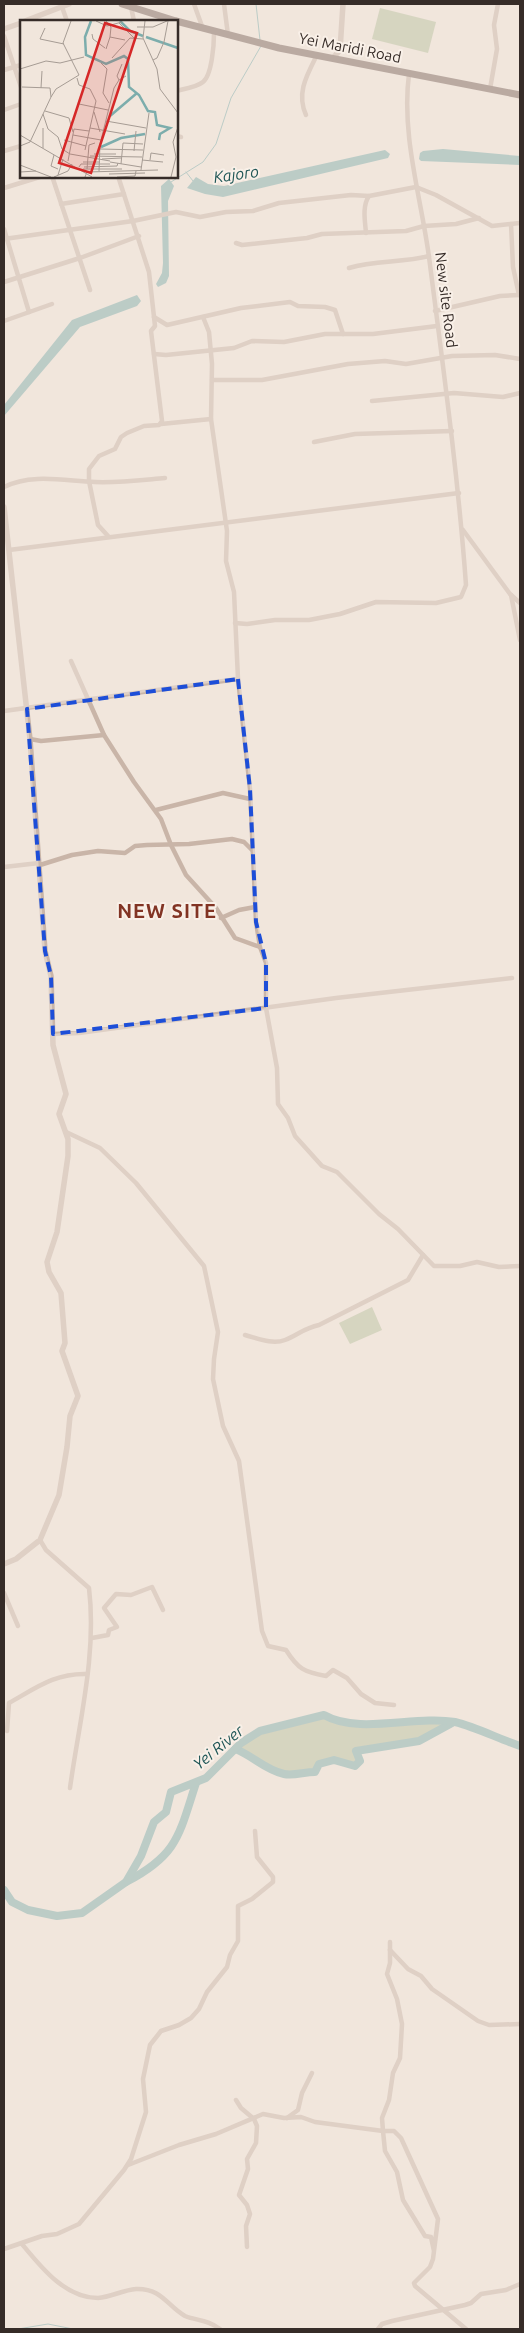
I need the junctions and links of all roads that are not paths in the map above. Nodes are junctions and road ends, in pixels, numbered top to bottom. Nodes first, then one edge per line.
1 (69, 4) edge
2 (122, 4) edge
3 (194, 4) edge
4 (224, 4) edge
5 (343, 4) edge
6 (498, 4) edge
7 (62, 7) junction
8 (131, 7) junction
9 (28, 20) edge
10 (67, 20) edge
11 (134, 20) edge
12 (173, 20) edge
13 (178, 22) edge
14 (20, 23) edge
15 (4, 29) edge
16 (203, 30) junction
17 (214, 33) junction
18 (4, 36) edge
19 (228, 37) junction
20 (317, 55) junction
21 (333, 58) junction
22 (20, 65) edge
23 (14, 67) junction
24 (4, 70) edge
25 (409, 74) junction
26 (20, 84) edge
27 (490, 89) junction
28 (178, 90) edge
29 (520, 95) edge
30 (20, 104) edge
31 (4, 110) edge
32 (306, 114) dead end
33 (20, 146) edge
34 (4, 151) edge
35 (36, 178) edge
36 (53, 178) edge
37 (119, 178) edge
38 (416, 187) junction
39 (4, 188) edge
40 (124, 194) junction
41 (369, 196) junction
42 (61, 204) junction
43 (479, 218) junction
44 (133, 221) junction
45 (520, 223) edge
46 (511, 224) junction
47 (424, 226) junction
48 (4, 229) edge
49 (70, 229) junction
50 (366, 233) junction
51 (138, 236) junction
52 (5, 239) edge
53 (236, 243) dead end
54 (429, 256) junction
55 (80, 258) junction
56 (349, 268) dead end
57 (18, 277) junction
58 (4, 282) edge
59 (90, 290) dead end
60 (520, 296) edge
61 (52, 304) dead end
62 (435, 311) junction
63 (29, 312) junction
64 (154, 317) junction
65 (203, 317) junction
66 (4, 321) edge
67 (437, 326) junction
68 (343, 334) junction
69 (210, 350) junction
70 (154, 354) junction
71 (441, 358) junction
72 (520, 359) edge
73 (212, 380) junction
74 (520, 393) edge
75 (446, 394) junction
76 (372, 401) dead end
77 (211, 419) junction
78 (161, 424) junction
79 (452, 431) junction
80 (314, 442) dead end
81 (165, 478) dead end
82 (89, 482) junction
83 (4, 487) edge
84 (459, 493) junction
85 (4, 507) edge
86 (225, 521) junction
87 (462, 529) junction
88 (108, 536) junction
89 (9, 550) junction
90 (510, 594) junction
91 (520, 603) edge
92 (235, 623) junction
93 (520, 640) edge
94 (71, 661) dead end
95 (238, 679) junction
96 (86, 698) junction
97 (27, 709) junction
98 (4, 711) edge
99 (104, 735) junction
100 (30, 739) junction
101 (250, 799) junction
102 (156, 810) junction
103 (171, 845) junction
104 (252, 850) junction
105 (40, 864) junction
106 (4, 867) edge
107 (255, 908) junction
108 (221, 918) junction
109 (260, 947) junction
110 (512, 978) dead end
111 (266, 1008) junction
112 (53, 1034) junction
113 (66, 1132) junction
114 (423, 1255) junction
115 (520, 1266) edge
116 (245, 1335) dead end
117 (40, 1540) junction
118 (4, 1564) edge
119 (4, 1593) edge
120 (163, 1610) dead end
121 (18, 1626) dead end
122 (92, 1638) junction
123 (87, 1674) junction
124 (394, 1705) dead end
125 (7, 1731) dead end
126 (70, 1788) dead end
127 (255, 1831) dead end
128 (390, 1942) dead end
129 (390, 1950) junction
130 (520, 2024) edge
131 (312, 2073) dead end
132 (236, 2100) dead end
133 (287, 2118) junction
134 (254, 2119) junction
135 (383, 2131) junction
136 (127, 2166) junction
137 (22, 2244) junction
138 (247, 2247) dead end
139 (4, 2249) edge
140 (434, 2251) junction
141 (520, 2284) edge
142 (442, 2309) junction
143 (220, 2329) edge
144 (378, 2329) edge
145 (466, 2329) edge

1 - 7 street
2 - 8 main road, Yei Maridi Road
3 - 16 street
4 - 19 street
5 - 21 street
6 - 27 street
7 - 9 street
7 - 10 street
8 - 11 street
8 - 12 main road, Yei Maridi Road
13 - 16 main road, Yei Maridi Road
14 - 15 street
16 - 17 main road, Yei Maridi Road
17 - 19 main road, Yei Maridi Road
17 - 28 street
18 - 23 street
19 - 20 main road, Yei Maridi Road
20 - 21 main road, Yei Maridi Road
20 - 32 street
21 - 25 main road, Yei Maridi Road
22 - 23 street
23 - 24 street
23 - 26 street
25 - 27 main road, Yei Maridi Road
25 - 38 street, New site Road
27 - 29 main road, Yei Maridi Road
30 - 31 street
33 - 34 street
35 - 39 street
36 - 42 street
37 - 40 street
38 - 41 street
38 - 43 street
38 - 47 street, New site Road
40 - 42 street
40 - 44 street
41 - 44 street
41 - 50 street
42 - 49 street
43 - 46 street
43 - 47 street
44 - 49 street
44 - 51 street
45 - 46 street
46 - 60 street
47 - 50 street
47 - 54 street, New site Road
48 - 52 street
49 - 52 street
49 - 55 street
50 - 53 street
51 - 55 street
51 - 64 street
52 - 57 street
54 - 56 street
54 - 62 street, New site Road
55 - 57 street
55 - 59 street
57 - 58 street
57 - 63 street
60 - 62 street
61 - 63 street
62 - 67 street, New site Road
63 - 66 street
64 - 65 street
64 - 70 street
65 - 68 street
65 - 69 street
67 - 68 street
67 - 71 street, New site Road
68 - 69 street
69 - 70 street
69 - 73 street
70 - 78 street
71 - 72 street
71 - 73 street
71 - 75 street, New site Road
73 - 77 street
74 - 75 street
75 - 76 street
75 - 79 street, New site Road
77 - 78 street
77 - 86 street
78 - 82 street
79 - 80 street
79 - 84 street, New site Road
81 - 82 street
82 - 83 street
82 - 88 street
84 - 86 street
84 - 87 street, New site Road
85 - 89 street
86 - 88 street
86 - 92 street
87 - 90 street
87 - 92 street, New site Road
88 - 89 street
89 - 97 street
90 - 91 street
90 - 93 street
92 - 95 street
94 - 96 street
95 - 96 street
95 - 101 street
96 - 97 street
96 - 99 street
97 - 98 street
97 - 100 street
99 - 100 street
99 - 102 street
100 - 105 street
101 - 102 street
101 - 104 street
102 - 103 street
103 - 104 street
103 - 105 street
103 - 108 street
104 - 107 street
105 - 106 street
105 - 112 street
107 - 108 street
107 - 109 street
108 - 109 street
109 - 111 street
110 - 111 street
111 - 112 street
111 - 114 street
112 - 113 street
113 - 117 street
113 - 124 street
114 - 115 street
114 - 116 street
117 - 118 street
117 - 122 street
119 - 121 street
120 - 122 street
122 - 123 street
123 - 125 street
123 - 126 street
127 - 136 street
128 - 129 street
129 - 130 street
129 - 135 street
131 - 133 street
132 - 134 street
133 - 134 street
133 - 135 street
134 - 136 street
134 - 138 street
135 - 140 street
135 - 140 street
136 - 137 street
137 - 139 street
137 - 143 street
140 - 142 street
141 - 142 street
142 - 144 street
142 - 145 street

